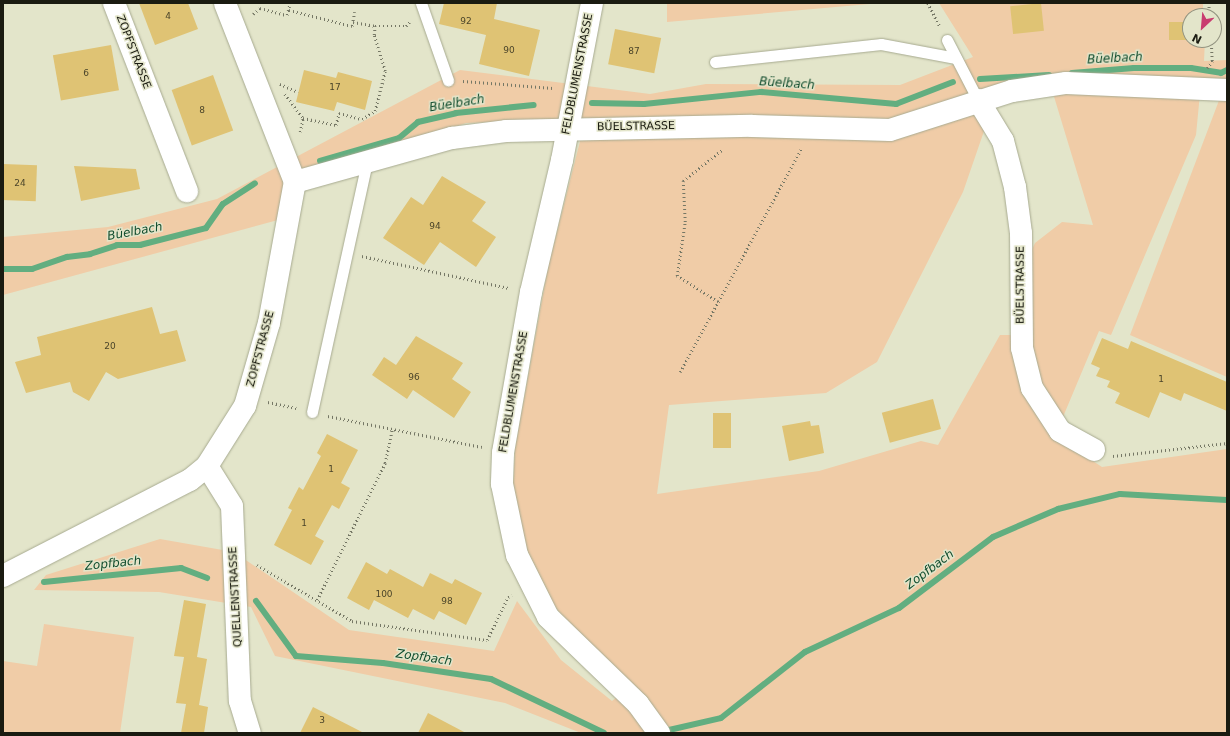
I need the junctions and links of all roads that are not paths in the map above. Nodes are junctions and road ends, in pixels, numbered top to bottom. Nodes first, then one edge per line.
1 (114, 3) edge
2 (225, 3) edge
3 (421, 3) edge
4 (592, 3) edge
5 (947, 40) road end
6 (956, 58) junction
7 (715, 62) dead end
8 (448, 80) road end
9 (1227, 90) edge
10 (978, 100) junction
11 (567, 128) junction
12 (367, 162) junction
13 (291, 172) junction
14 (187, 191) dead end
15 (312, 412) road end
16 (1094, 450) road end
17 (207, 466) junction
18 (3, 576) edge
19 (250, 733) edge
20 (659, 733) edge

1 - 14 street, ZOPFSTRASSE
2 - 13 street
3 - 8 lane
4 - 11 street, FELDBLUMENSTRASSE
5 - 6 lane
6 - 7 lane
6 - 10 lane
9 - 10 street, BÜELSTRASSE
10 - 11 street, BÜELSTRASSE
10 - 16 street, BÜELSTRASSE
11 - 12 street, BÜELSTRASSE
11 - 20 street, FELDBLUMENSTRASSE
12 - 13 street, BÜELSTRASSE
12 - 15 lane
13 - 17 street, ZOPFSTRASSE
17 - 18 street, ZOPFSTRASSE
17 - 19 street, QUELLENSTRASSE

